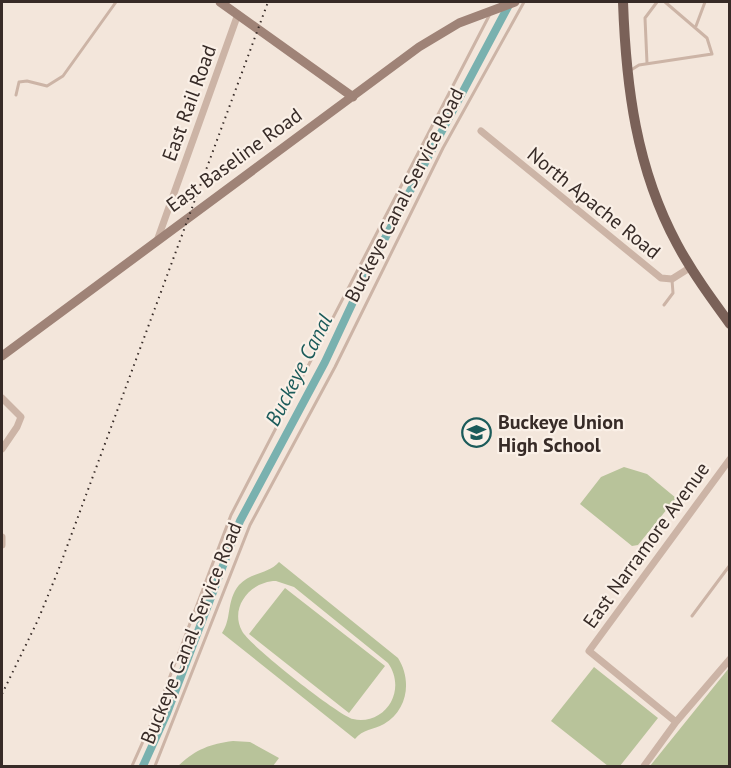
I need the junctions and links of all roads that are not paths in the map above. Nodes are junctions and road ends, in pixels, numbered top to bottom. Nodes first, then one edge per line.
1 (116, 2) edge
2 (220, 2) edge
3 (515, 2) edge
4 (524, 2) edge
5 (623, 2) edge
6 (657, 2) edge
7 (665, 2) edge
8 (705, 2) edge
9 (495, 6) edge
10 (238, 14) junction
11 (696, 26) junction
12 (648, 63) junction
13 (626, 73) junction
14 (16, 95) dead end
15 (353, 97) junction
16 (481, 131) dead end
17 (158, 238) junction
18 (691, 267) junction
19 (672, 279) junction
20 (664, 305) dead end
21 (729, 324) edge
22 (2, 356) edge
23 (2, 398) edge
24 (2, 449) edge
25 (729, 459) edge
26 (729, 565) edge
27 (693, 616) dead end
28 (729, 659) edge
29 (676, 722) junction
30 (132, 766) edge
31 (154, 766) edge
32 (644, 766) edge

1 - 14 lane
2 - 10 main road
3 - 9 main road, East Baseline Road
4 - 31 lane, Buckeye Canal Service Road
5 - 13 main road
6 - 12 lane
7 - 11 lane
8 - 11 lane
9 - 15 main road, East Baseline Road
9 - 30 lane, Buckeye Canal Service Road
10 - 15 main road
10 - 17 street, East Rail Road
11 - 12 lane
12 - 13 lane
13 - 18 main road
15 - 17 main road, East Baseline Road
16 - 19 street, North Apache Road
17 - 22 main road, East Baseline Road
18 - 19 street, North Apache Road
18 - 21 main road
19 - 20 lane
23 - 24 street
25 - 29 street, East Narramore Avenue
26 - 27 lane
28 - 29 street
29 - 32 street

